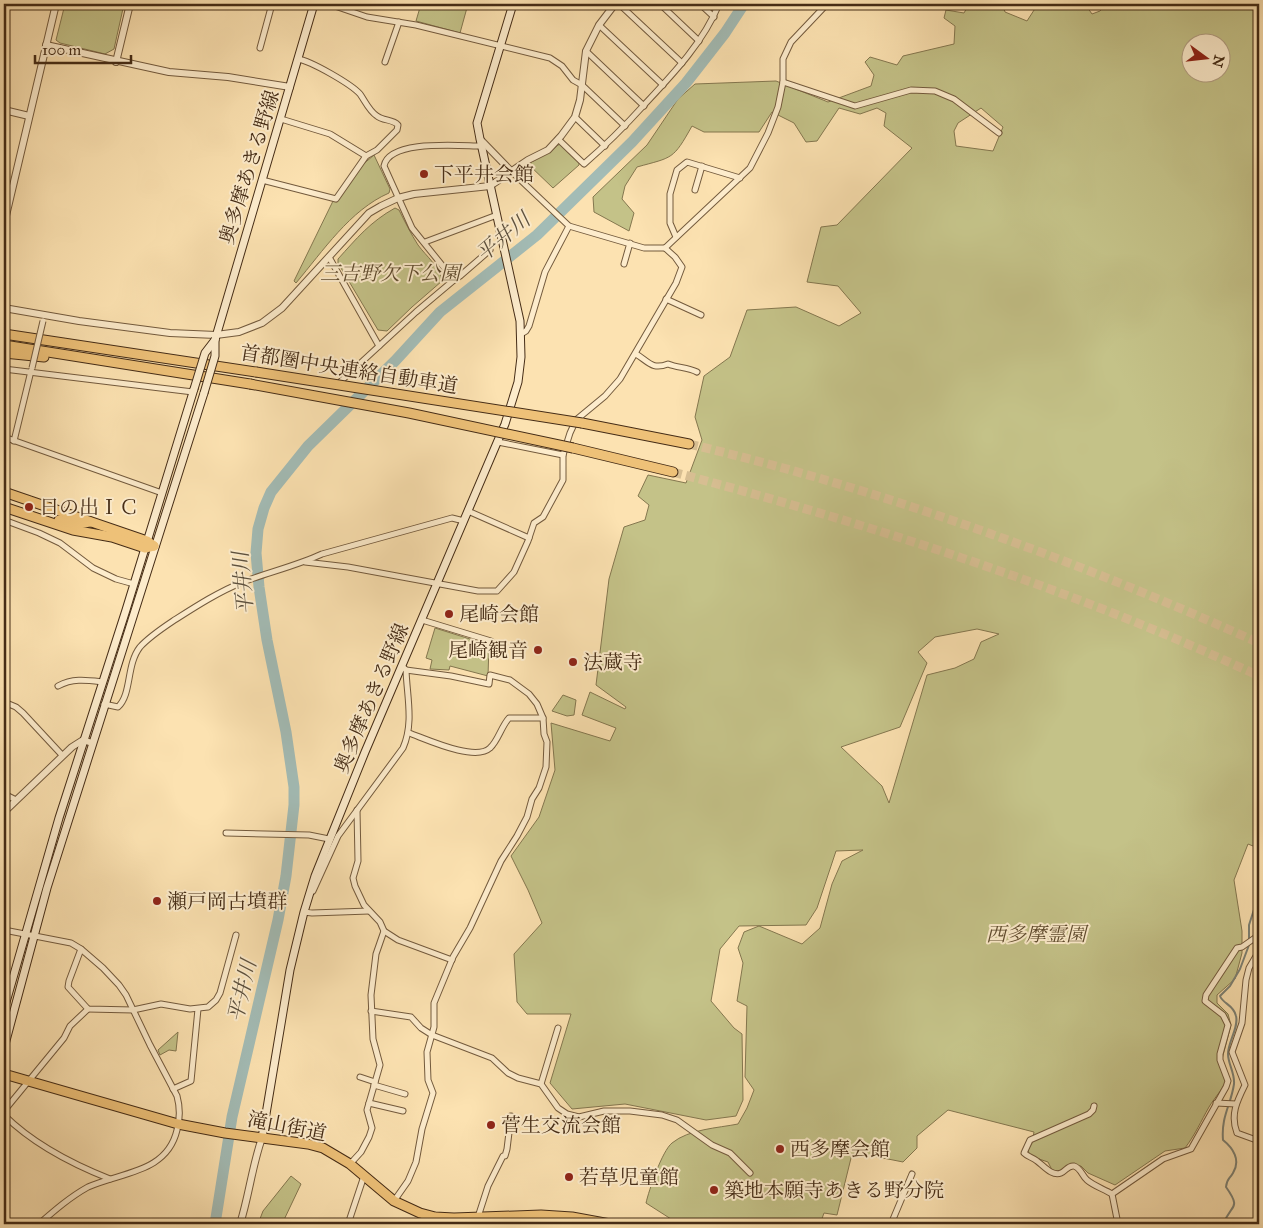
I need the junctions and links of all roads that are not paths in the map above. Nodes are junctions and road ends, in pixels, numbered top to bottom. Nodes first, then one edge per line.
1 (56, 4) edge
2 (130, 4) edge
3 (272, 4) edge
4 (314, 4) edge
5 (329, 4) edge
6 (513, 4) edge
7 (614, 4) edge
8 (619, 4) edge
9 (660, 4) edge
10 (700, 4) edge
11 (719, 4) edge
12 (826, 4) edge
13 (714, 17) junction
14 (399, 22) junction
15 (599, 25) junction
16 (699, 41) junction
17 (46, 45) junction
18 (501, 46) junction
19 (260, 48) dead end
20 (586, 51) junction
21 (298, 59) junction
22 (116, 62) junction
23 (385, 62) dead end
24 (682, 63) junction
25 (783, 82) junction
26 (582, 85) junction
27 (663, 86) junction
28 (290, 87) junction
29 (644, 106) junction
30 (4, 110) edge
31 (29, 116) junction
32 (575, 117) junction
33 (281, 119) junction
34 (625, 126) junction
35 (999, 133) dead end
36 (558, 139) junction
37 (480, 143) junction
38 (605, 146) junction
39 (366, 156) junction
40 (702, 166) junction
41 (511, 171) junction
42 (740, 178) junction
43 (262, 180) junction
44 (490, 186) junction
45 (696, 190) dead end
46 (398, 198) junction
47 (6, 201) edge
48 (496, 215) junction
49 (4, 224) edge
50 (568, 226) junction
51 (676, 237) junction
52 (425, 242) junction
53 (630, 243) junction
54 (665, 248) junction
55 (490, 250) dead end
56 (329, 257) junction
57 (624, 264) dead end
58 (454, 280) junction
59 (666, 299) junction
60 (4, 308) edge
61 (701, 315) dead end
62 (44, 318) junction
63 (4, 329) edge
64 (4, 334) edge
65 (521, 334) junction
66 (215, 338) junction
67 (63, 343) junction
68 (4, 345) edge
69 (379, 346) junction
70 (4, 353) edge
71 (636, 354) junction
72 (131, 366) junction
73 (4, 369) edge
74 (31, 370) junction
75 (697, 372) dead end
76 (341, 381) dead end
77 (193, 391) junction
78 (4, 437) edge
79 (14, 441) junction
80 (498, 442) junction
81 (689, 444) tunnel mouth
82 (563, 455) junction
83 (673, 472) tunnel mouth
84 (4, 486) edge
85 (4, 492) edge
86 (162, 493) junction
87 (4, 496) edge
88 (4, 501) edge
89 (4, 507) edge
90 (468, 511) junction
91 (4, 512) edge
92 (4, 520) edge
93 (464, 521) junction
94 (93, 523) junction
95 (87, 533) junction
96 (529, 538) junction
97 (149, 545) junction
98 (305, 562) junction
99 (437, 583) junction
100 (134, 584) junction
101 (422, 620) junction
102 (491, 641) dead end
103 (404, 669) junction
104 (103, 682) junction
105 (58, 686) dead end
106 (4, 702) edge
107 (104, 704) junction
108 (543, 718) junction
109 (409, 733) junction
110 (83, 740) junction
111 (92, 743) junction
112 (62, 755) junction
113 (4, 794) edge
114 (16, 800) junction
115 (357, 810) junction
116 (4, 812) edge
117 (226, 833) dead end
118 (328, 838) junction
119 (369, 911) junction
120 (304, 912) junction
121 (4, 930) edge
122 (384, 931) junction
123 (24, 934) junction
124 (33, 935) junction
125 (236, 935) dead end
126 (1258, 936) edge
127 (81, 949) junction
128 (1259, 951) edge
129 (452, 960) junction
130 (4, 1009) edge
131 (88, 1009) junction
132 (198, 1009) junction
133 (133, 1010) junction
134 (370, 1011) junction
135 (558, 1028) dead end
136 (432, 1035) junction
137 (4, 1048) edge
138 (4, 1074) edge
139 (360, 1077) dead end
140 (30, 1081) junction
141 (375, 1083) junction
142 (541, 1084) junction
143 (174, 1089) junction
144 (405, 1094) dead end
145 (368, 1103) junction
146 (1216, 1103) junction
147 (1235, 1104) junction
148 (1094, 1106) dead end
149 (4, 1111) edge
150 (403, 1111) dead end
151 (4, 1115) edge
152 (511, 1116) dead end
153 (178, 1124) junction
154 (258, 1138) junction
155 (1259, 1141) edge
156 (350, 1164) junction
157 (750, 1173) dead end
158 (912, 1174) dead end
159 (364, 1176) junction
160 (111, 1179) junction
161 (1112, 1194) junction
162 (394, 1201) junction
163 (478, 1217) junction
164 (573, 1221) edge
165 (40, 1224) edge
166 (240, 1224) edge
167 (348, 1224) edge
168 (610, 1224) edge
169 (891, 1224) edge
170 (1118, 1224) edge

1 - 17 street
2 - 22 street
3 - 19 street
4 - 21 main road, 奥多摩あきる野線
5 - 14 street
6 - 18 main road
7 - 15 street
8 - 24 street
9 - 16 street
10 - 13 street
11 - 13 street
12 - 25 street
13 - 16 street
14 - 18 street
14 - 23 street
15 - 20 street
15 - 27 street
16 - 24 street
17 - 22 street
17 - 31 street
18 - 26 street
18 - 37 main road
20 - 26 street
20 - 29 street
21 - 28 main road, 奥多摩あきる野線
21 - 39 street
22 - 28 street
24 - 27 street
25 - 35 street
25 - 42 street
26 - 32 street
26 - 34 street
27 - 29 street
28 - 33 main road, 奥多摩あきる野線
29 - 34 street
30 - 31 street
31 - 47 street
32 - 36 street
32 - 38 street
33 - 39 street
33 - 43 main road, 奥多摩あきる野線
34 - 38 street
36 - 38 street
36 - 41 street
37 - 41 street
37 - 44 main road
37 - 46 street
39 - 43 street
40 - 42 street
40 - 45 street
40 - 51 street
41 - 44 street
41 - 50 street
42 - 51 street
43 - 66 main road, 奥多摩あきる野線
44 - 46 street
44 - 48 main road
46 - 52 street
46 - 56 street
47 - 49 street
48 - 52 street
48 - 65 main road, 奥多摩あきる野線
50 - 53 street
50 - 65 street
51 - 54 street
52 - 58 street
53 - 54 street
53 - 57 street
54 - 59 street
55 - 58 street
56 - 66 street
56 - 69 street
58 - 69 street
59 - 61 street
59 - 71 street
60 - 62 street
62 - 66 street
62 - 74 street, bridge
63 - 67 highway
64 - 67 highway, 首都圏中央連絡自動車道
65 - 80 main road, 奥多摩あきる野線
66 - 77 main road, 奥多摩あきる野線, bridge
66 - 97 main road, 奥多摩あきる野線, bridge
67 - 81 highway, 首都圏中央連絡自動車道, bridge
68 - 72 highway, 首都圏中央連絡自動車道
69 - 76 street
70 - 72 highway
71 - 75 street
71 - 82 street
72 - 83 highway, 首都圏中央連絡自動車道, bridge
73 - 74 street
74 - 77 street
74 - 79 street
77 - 86 main road, 奥多摩あきる野線
78 - 79 street
79 - 86 street
80 - 82 street
80 - 90 main road, 奥多摩あきる野線
82 - 96 street
84 - 94 highway
85 - 94 highway
86 - 97 main road, 奥多摩あきる野線
87 - 94 highway
88 - 94 highway
89 - 95 highway
90 - 93 main road, 奥多摩あきる野線
90 - 96 street
91 - 95 highway
92 - 100 street
93 - 98 street
93 - 99 main road, 奥多摩あきる野線
94 - 97 highway
95 - 97 highway
96 - 99 street
97 - 100 main road, 奥多摩あきる野線
97 - 107 main road, 奥多摩あきる野線
98 - 99 street
98 - 107 street
99 - 101 main road, 奥多摩あきる野線
100 - 104 main road, 奥多摩あきる野線
101 - 102 street
101 - 103 main road, 奥多摩あきる野線
103 - 108 street
103 - 109 street
103 - 118 main road, 奥多摩あきる野線
104 - 105 street
104 - 110 main road, 奥多摩あきる野線
106 - 112 street
107 - 111 main road, 奥多摩あきる野線
108 - 109 street
108 - 129 street
109 - 115 street
110 - 111 street
110 - 112 street
110 - 123 main road, 奥多摩あきる野線
111 - 124 main road, 奥多摩あきる野線
112 - 114 street
113 - 114 street
114 - 116 street
115 - 119 street
115 - 120 street
117 - 118 street
118 - 120 main road, 奥多摩あきる野線
119 - 120 street
119 - 122 street
120 - 154 main road, 奥多摩あきる野線
121 - 123 street
122 - 129 street
122 - 134 street
123 - 124 street
123 - 130 main road, 奥多摩あきる野線
124 - 127 street
124 - 137 main road, 奥多摩あきる野線
125 - 132 street
126 - 146 street
127 - 131 street
127 - 133 street
128 - 147 street
129 - 136 street
131 - 133 street
131 - 140 street
132 - 133 street
132 - 143 street
133 - 143 street
134 - 136 street
134 - 141 street
135 - 142 street
136 - 142 street
136 - 162 street
138 - 140 highway, 滝山街道
139 - 141 street
140 - 149 street
140 - 153 highway, 滝山街道
141 - 144 street
141 - 145 street
142 - 157 street
143 - 153 street
145 - 150 street
145 - 156 street
146 - 147 street
146 - 161 street
147 - 155 street
148 - 161 street
151 - 160 street
152 - 163 street
153 - 154 highway, 滝山街道
153 - 160 street
154 - 156 highway, 滝山街道
154 - 166 street
156 - 159 highway, 滝山街道
158 - 169 street
159 - 162 highway, 滝山街道
159 - 167 street
160 - 165 street
161 - 170 street
162 - 163 highway, 滝山街道
163 - 164 highway, 滝山街道
164 - 168 highway, 滝山街道

